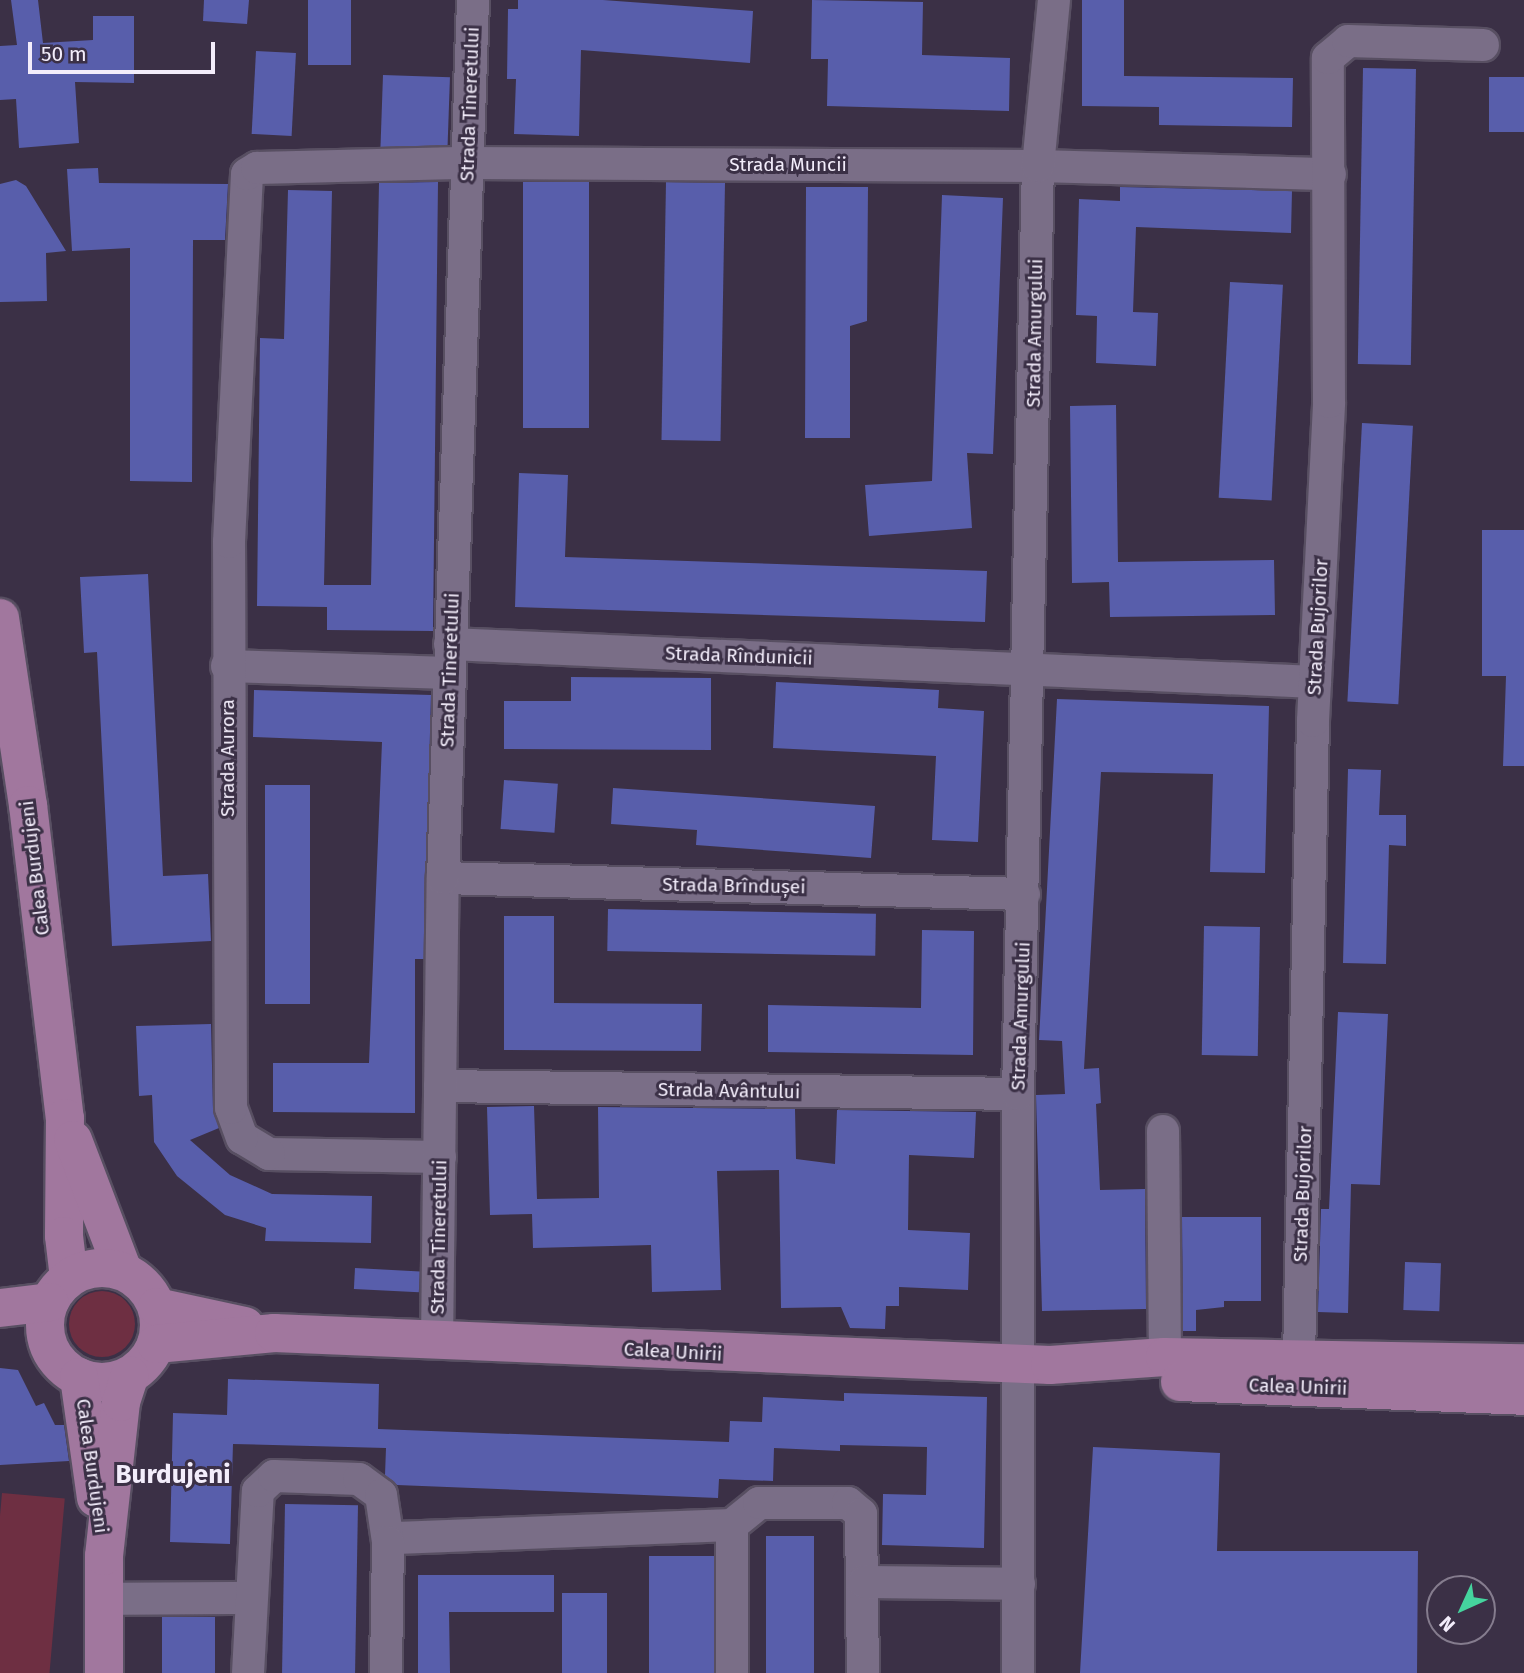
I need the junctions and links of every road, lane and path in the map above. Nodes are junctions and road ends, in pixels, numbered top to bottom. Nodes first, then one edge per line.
1 (473, 0) edge
2 (1054, 0) edge
3 (1482, 45) dead end
4 (468, 163) junction
5 (1038, 166) junction
6 (247, 174) joint
7 (1329, 174) junction
8 (0, 618) edge
9 (449, 659) junction
10 (227, 666) junction
11 (1028, 667) junction
12 (1314, 682) junction
13 (443, 878) junction
14 (1024, 894) junction
15 (440, 1086) junction
16 (1018, 1094) junction
17 (65, 1118) junction
18 (1163, 1131) dead end
19 (440, 1157) junction
20 (123, 1271) junction
21 (60, 1290) junction
22 (157, 1307) junction
23 (0, 1308) edge
24 (0, 1332) edge
25 (274, 1333) junction
26 (437, 1341) junction
27 (48, 1343) junction
28 (156, 1344) junction
29 (1166, 1357) junction
30 (1299, 1358) junction
31 (1524, 1363) edge
32 (1017, 1364) junction
33 (1073, 1366) junction
34 (130, 1375) junction
35 (79, 1377) junction
36 (1524, 1396) edge
37 (732, 1525) junction
38 (387, 1542) junction
39 (104, 1556) junction
40 (864, 1581) junction
41 (1019, 1584) junction
42 (250, 1598) junction
43 (104, 1599) junction
44 (104, 1673) edge
45 (248, 1673) edge
46 (386, 1673) edge
47 (732, 1673) edge
48 (863, 1673) edge
49 (1018, 1673) edge

1 - 4 street, Strada Tineretului
2 - 5 street, Strada Amurgului
3 - 7 street, Strada Bujorilor
4 - 5 street, Strada Muncii
4 - 6 street, Strada Muncii
4 - 9 street, Strada Tineretului
5 - 7 street, Strada Muncii
5 - 11 street, Strada Amurgului
6 - 10 street, Strada Aurora
7 - 12 street, Strada Bujorilor
8 - 17 main road, Calea Burdujeni
9 - 10 street, Strada Rîndunicii
9 - 11 street, Strada Rîndunicii
9 - 13 street, Strada Tineretului
10 - 19 street, Strada Aurora
11 - 12 street
11 - 14 street, Strada Amurgului
12 - 30 street, Strada Bujorilor
13 - 14 street, Strada Brîndușei
13 - 15 street, Strada Tineretului
14 - 16 street, Strada Amurgului
15 - 16 street, Strada Avântului
15 - 19 street, Strada Tineretului
16 - 32 street, Strada Amurgului
17 - 20 main road, Calea Burdujeni
17 - 21 main road, Calea Burdujeni
18 - 29 street
19 - 26 street, Strada Tineretului
20 - 21 main road
20 - 22 main road
21 - 23 main road
21 - 27 main road
22 - 25 main road, Calea Unirii
22 - 28 main road
24 - 27 main road
25 - 26 main road, Calea Unirii
25 - 28 main road, Calea Unirii
26 - 32 main road, Calea Unirii
27 - 35 main road
28 - 34 main road
29 - 30 main road, Calea Unirii
29 - 33 main road, Calea Unirii
30 - 31 main road, Calea Unirii
32 - 33 main road, Calea Unirii
32 - 41 street, Strada Amurgului
33 - 36 main road, Calea Unirii
34 - 35 main road
34 - 39 main road, Calea Burdujeni
35 - 39 main road, Calea Burdujeni
37 - 38 street
37 - 40 street
37 - 47 street
38 - 42 street
38 - 46 street
39 - 43 main road, Calea Burdujeni
40 - 41 street
40 - 48 street
41 - 49 street, Strada Amurgului
42 - 43 street
42 - 45 street
43 - 44 main road, Calea Burdujeni

